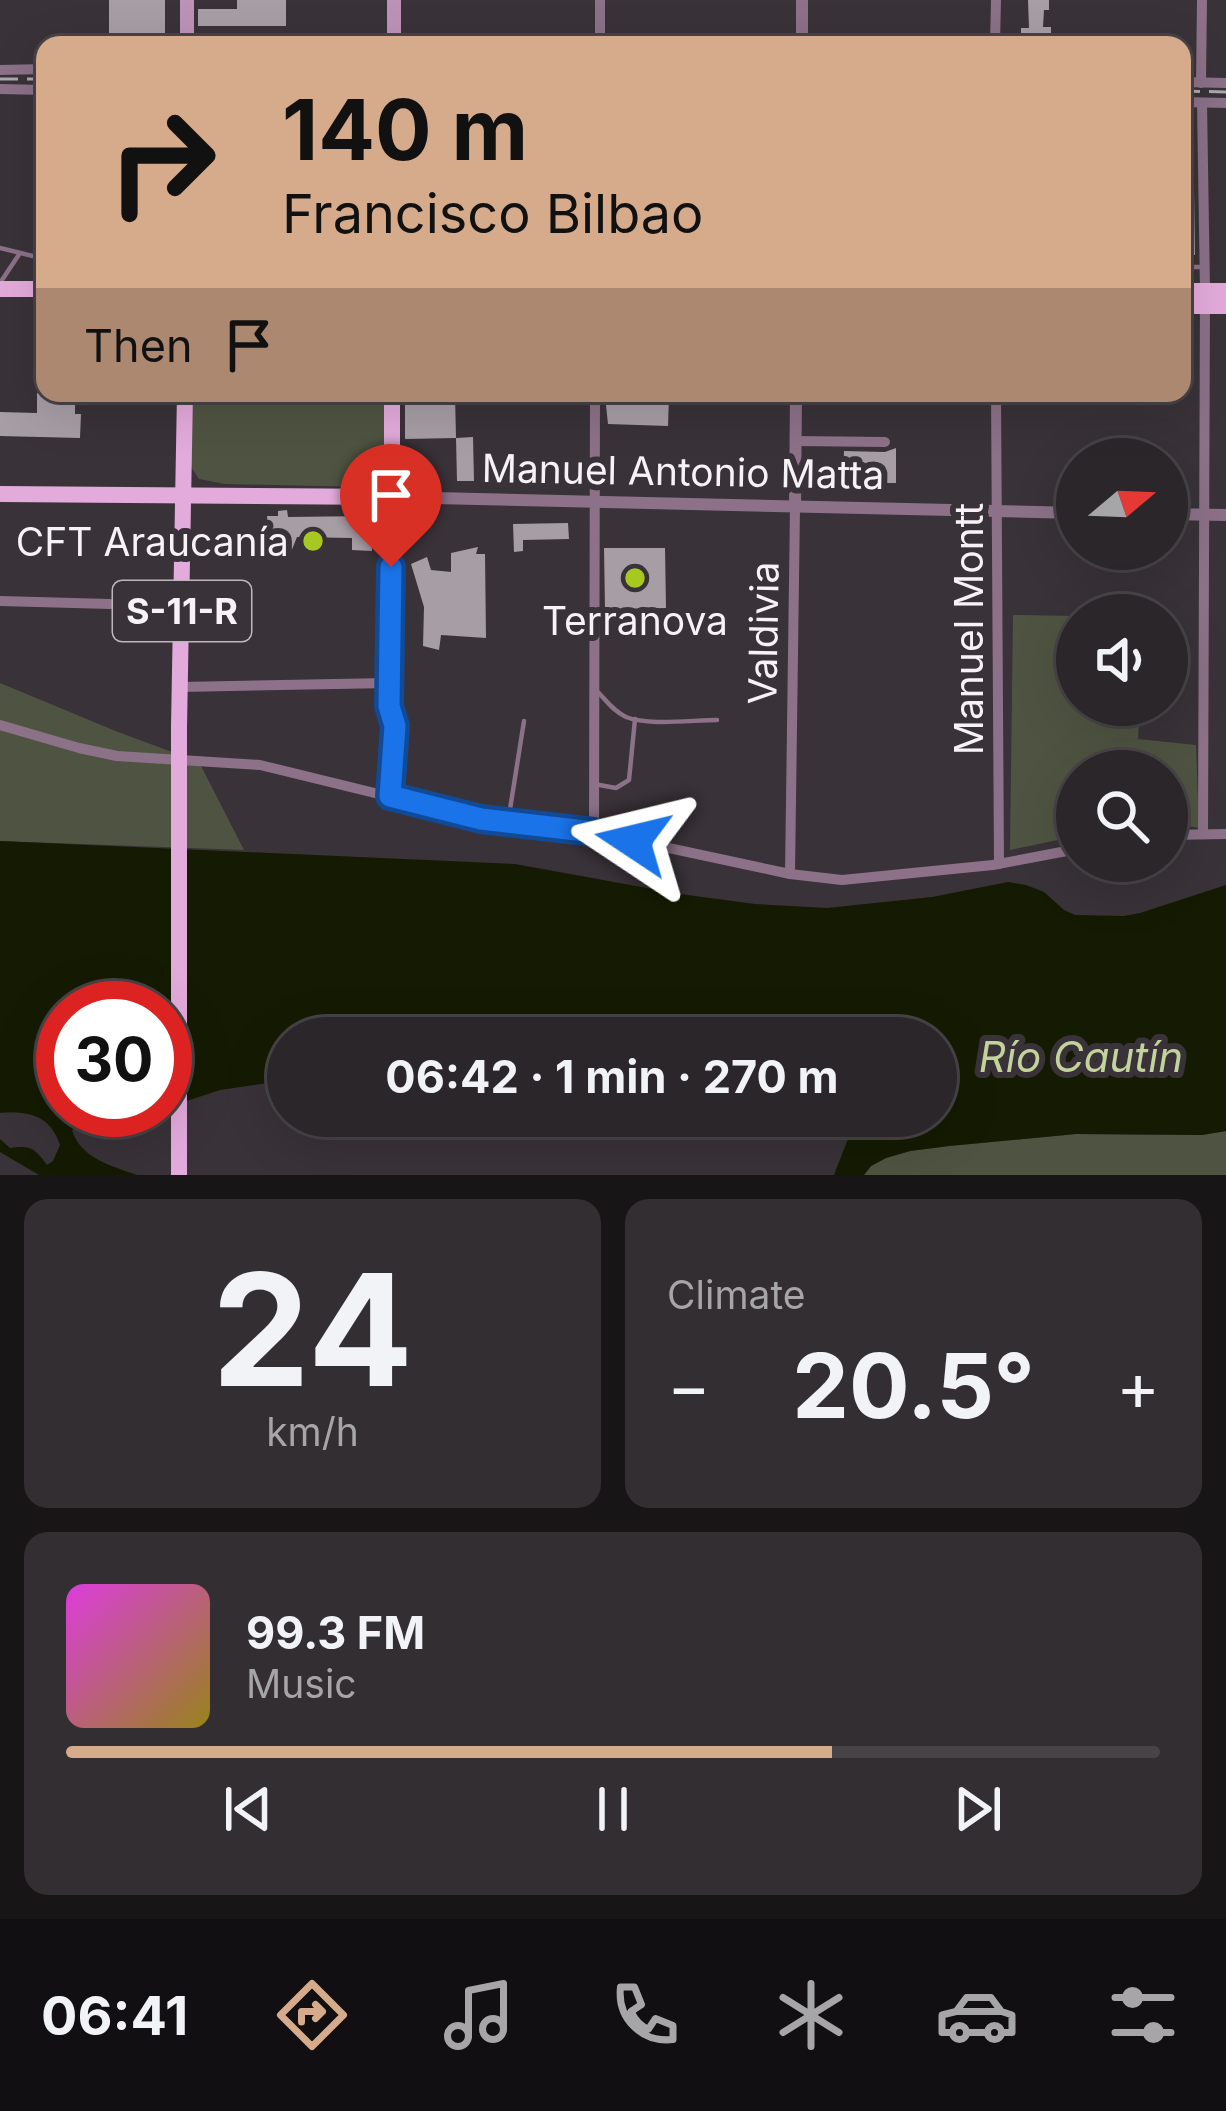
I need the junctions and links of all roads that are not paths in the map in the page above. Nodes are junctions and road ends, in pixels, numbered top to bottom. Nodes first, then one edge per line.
1 (394, 0) edge
2 (600, 0) edge
3 (802, 0) edge
4 (996, 0) edge
5 (1202, 0) edge
6 (188, 1) edge
7 (187, 36) edge
8 (394, 36) edge
9 (600, 36) edge
10 (802, 36) edge
11 (995, 36) edge
12 (36, 69) edge
13 (0, 70) edge
14 (1191, 82) edge
15 (1201, 82) junction
16 (1226, 83) edge
17 (0, 89) edge
18 (36, 90) edge
19 (1191, 102) edge
20 (1202, 103) junction
21 (1226, 103) edge
22 (0, 248) edge
23 (21, 252) junction
24 (36, 256) edge
25 (1191, 267) edge
26 (1205, 267) junction
27 (0, 286) edge
28 (36, 288) edge
29 (1226, 291) edge
30 (1191, 294) edge
31 (1205, 298) junction
32 (1191, 303) edge
33 (1226, 306) edge
34 (185, 402) edge
35 (392, 402) edge
36 (595, 402) edge
37 (796, 402) edge
38 (996, 402) edge
39 (796, 441) junction
40 (885, 442) dead end
41 (0, 494) edge
42 (184, 494) junction
43 (392, 497) junction
44 (595, 502) junction
45 (795, 507) junction
46 (997, 512) junction
47 (1056, 513) edge
48 (1188, 514) edge
49 (1206, 514) junction
50 (1226, 515) edge
51 (0, 601) edge
52 (110, 604) dead end
53 (389, 683) junction
54 (180, 687) junction
55 (594, 688) junction
56 (635, 719) junction
57 (717, 720) dead end
58 (524, 721) dead end
59 (0, 725) edge
60 (594, 784) junction
61 (390, 796) junction
62 (508, 822) junction
63 (594, 832) junction
64 (1203, 832) junction
65 (1188, 833) edge
66 (1226, 834) edge
67 (1056, 853) edge
68 (999, 864) junction
69 (790, 874) junction
70 (179, 1175) edge

1 - 8 main road
2 - 9 street
3 - 10 street
4 - 11 street
5 - 15 street
6 - 7 main road
12 - 13 street
14 - 15 street
15 - 16 street
17 - 18 street
19 - 20 street
20 - 21 street
20 - 26 street
22 - 23 lane
23 - 24 lane
23 - 27 lane
25 - 26 lane
26 - 31 street
27 - 28 main road
29 - 31 main road
30 - 31 main road
31 - 32 main road
31 - 33 main road
31 - 49 street
34 - 42 main road, S-11-R
35 - 43 main road
36 - 44 street
37 - 39 street, Valdivia
38 - 46 street, Manuel Montt
39 - 40 street
39 - 45 street, Valdivia
41 - 42 main road, Manuel Antonio Matta
42 - 43 main road, Manuel Antonio Matta
42 - 54 main road, S-11-R
43 - 44 street, Manuel Antonio Matta
43 - 53 street
44 - 45 street, Manuel Antonio Matta
44 - 55 street
45 - 46 street, Manuel Antonio Matta
45 - 69 street, Valdivia
46 - 47 street, Manuel Antonio Matta
46 - 68 street, Manuel Montt
48 - 49 street
49 - 50 street
49 - 64 street
51 - 52 street
53 - 54 street
53 - 61 street
54 - 70 main road, S-11-R, bridge
55 - 56 lane
55 - 60 street
56 - 57 lane
56 - 60 lane
58 - 62 lane
59 - 61 street
60 - 63 street
61 - 62 street
62 - 63 street
63 - 69 street
64 - 65 street
64 - 66 street
67 - 68 street
68 - 69 street

